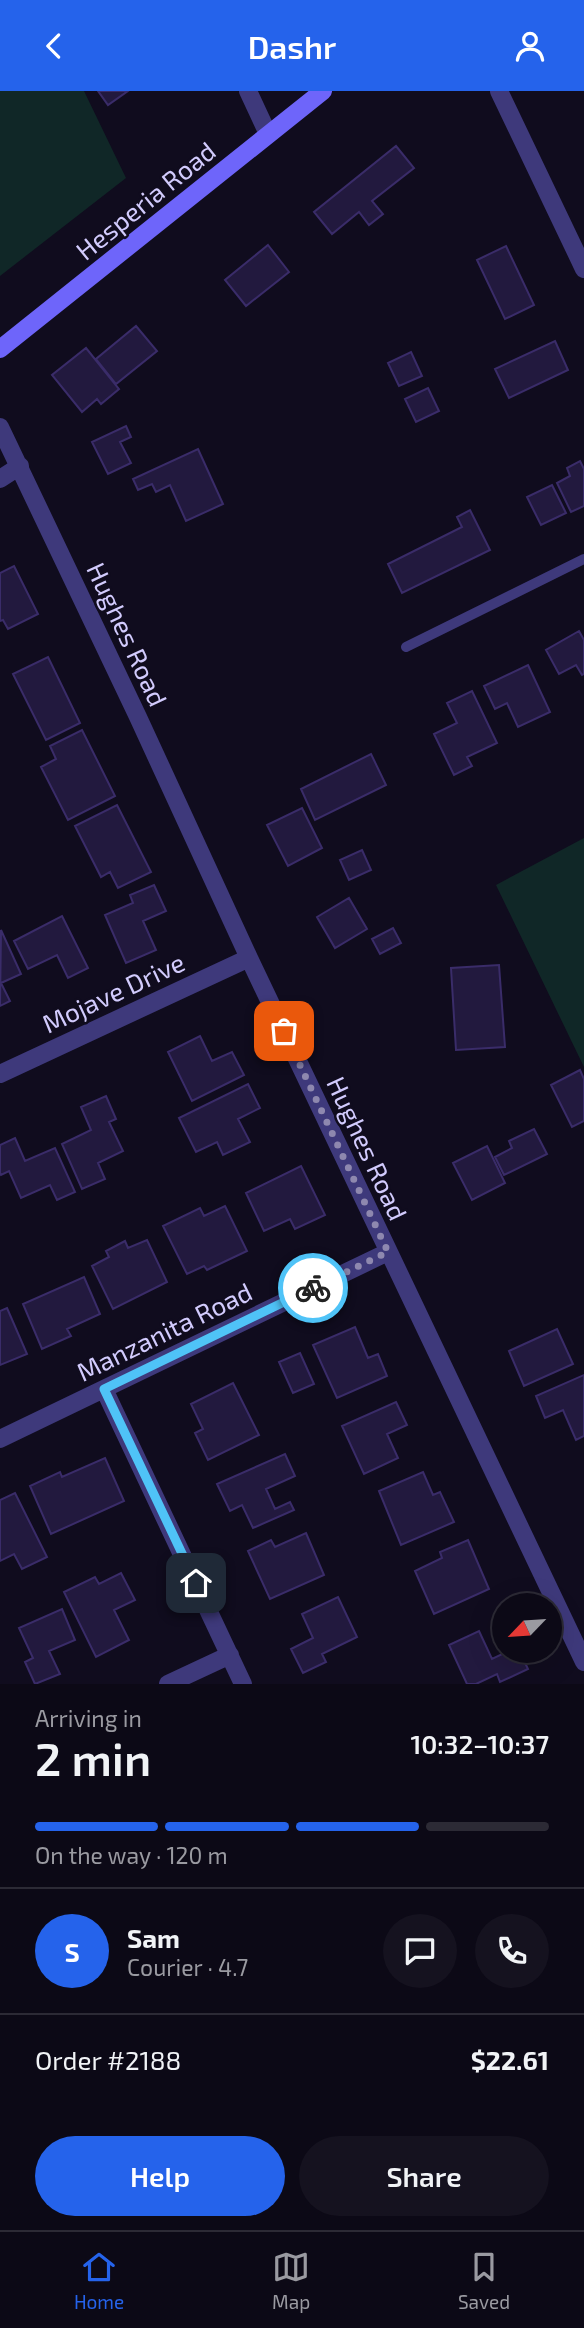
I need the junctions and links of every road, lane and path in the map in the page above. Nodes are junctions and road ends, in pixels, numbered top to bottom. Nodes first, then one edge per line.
1 (248, 91) edge
2 (323, 91) edge
3 (499, 91) edge
4 (268, 134) junction
5 (584, 269) edge
6 (0, 349) edge
7 (0, 427) edge
8 (20, 466) junction
9 (0, 478) edge
10 (584, 559) edge
11 (406, 647) dead end
12 (249, 957) junction
13 (0, 1074) edge
14 (388, 1252) junction
15 (104, 1389) junction
16 (0, 1439) edge
17 (230, 1655) junction
18 (584, 1662) edge
19 (168, 1684) edge
20 (243, 1684) edge

1 - 4 street
2 - 4 main road, Hesperia Road
3 - 5 street
4 - 6 main road, Hesperia Road
7 - 8 street, Hughes Road
8 - 9 street
8 - 12 street, Hughes Road
10 - 11 lane
12 - 13 street, Mojave Drive
12 - 14 street, Hughes Road
14 - 15 street, Manzanita Road
14 - 18 street, Hughes Road
15 - 16 street, Manzanita Road
15 - 17 street
17 - 19 street
17 - 20 street

